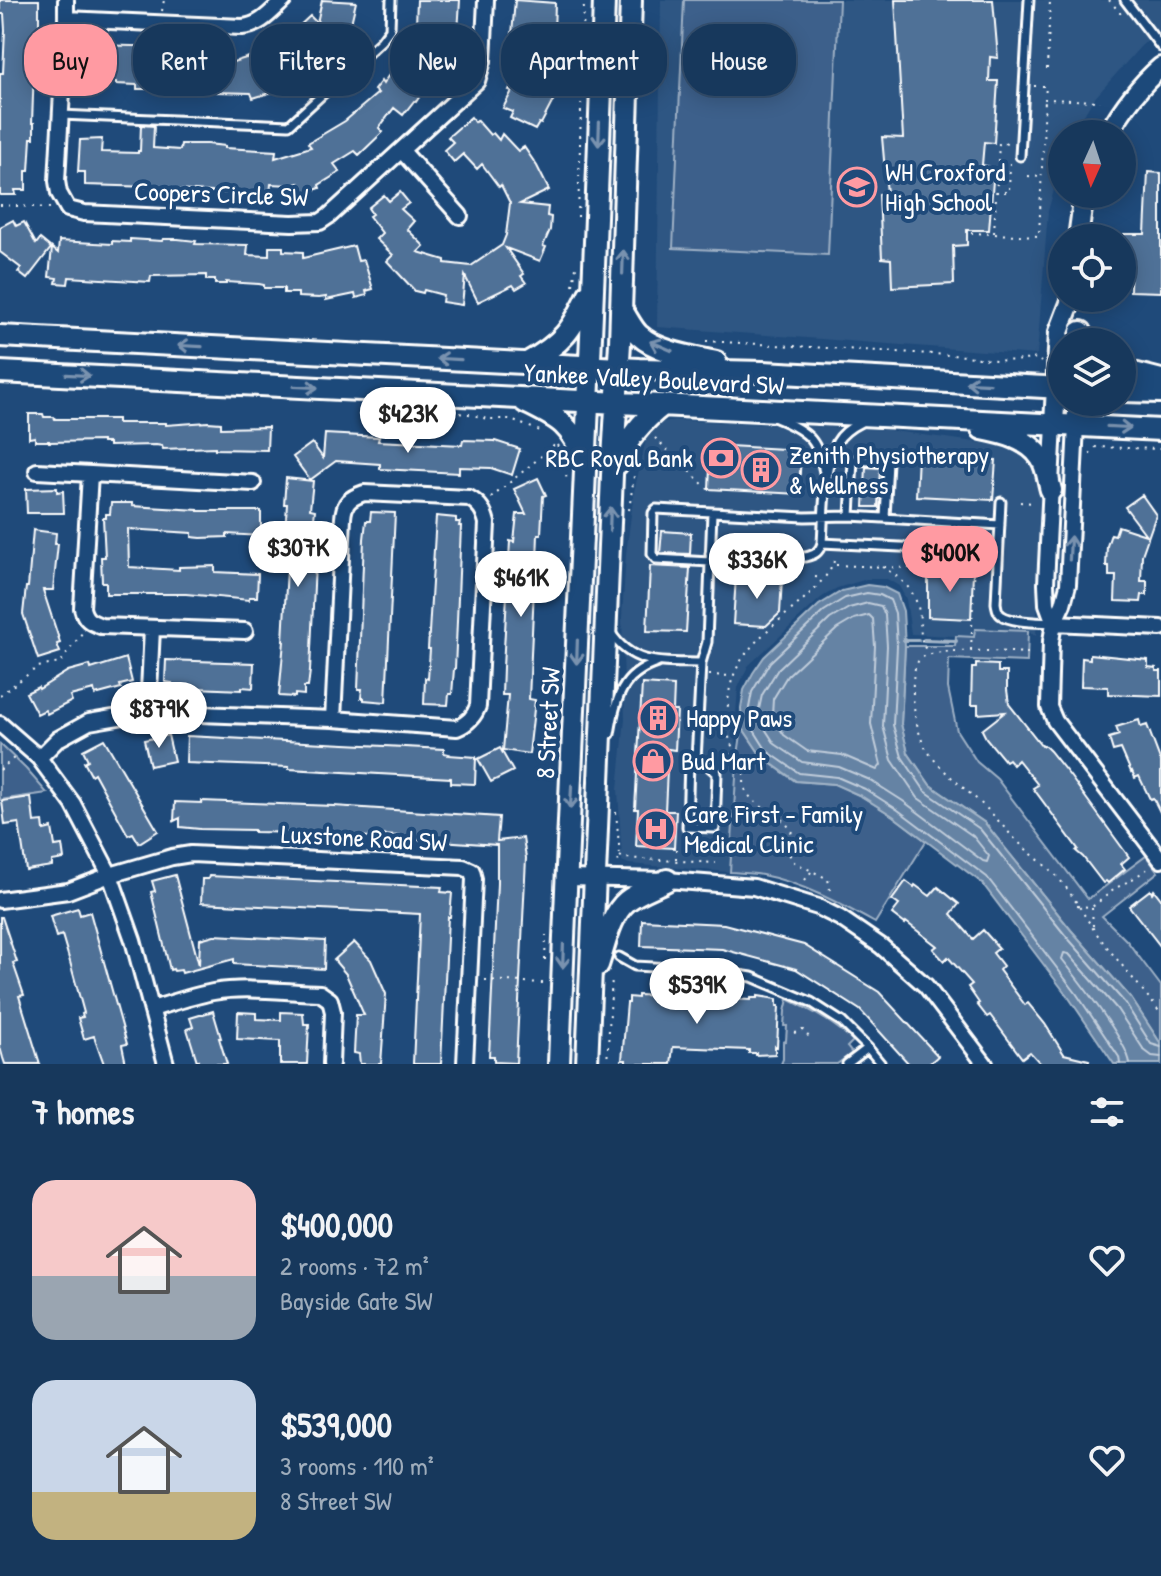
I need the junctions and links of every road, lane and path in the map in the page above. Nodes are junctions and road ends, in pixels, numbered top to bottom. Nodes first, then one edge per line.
1 (66, 0) edge
2 (284, 0) edge
3 (391, 0) edge
4 (486, 0) edge
5 (584, 0) edge
6 (604, 0) edge
7 (631, 0) edge
8 (1029, 0) edge
9 (1050, 0) edge
10 (1125, 0) edge
11 (66, 19) junction
12 (1161, 47) edge
13 (1161, 67) edge
14 (1047, 69) dead end
15 (1033, 86) dead end
16 (1045, 99) junction
17 (1100, 101) dead end
18 (61, 115) junction
19 (1116, 120) edge
20 (1011, 144) dead end
21 (402, 151) junction
22 (1020, 156) dead end
23 (1028, 176) dead end
24 (1042, 177) junction
25 (0, 205) edge
26 (68, 209) junction
27 (578, 215) dead end
28 (460, 216) dead end
29 (971, 233) dead end
30 (994, 234) junction
31 (577, 261) dead end
32 (584, 284) junction
33 (621, 309) junction
34 (0, 336) edge
35 (696, 341) dead end
36 (527, 363) junction
37 (1043, 364) dead end
38 (590, 366) junction
39 (619, 368) junction
40 (0, 372) edge
41 (763, 372) junction
42 (1136, 374) edge
43 (1161, 380) edge
44 (1048, 386) edge
45 (1136, 391) edge
46 (1161, 392) edge
47 (518, 398) junction
48 (588, 401) junction
49 (616, 403) junction
50 (663, 405) junction
51 (388, 409) dead end
52 (756, 410) junction
53 (878, 416) junction
54 (1055, 416) edge
55 (1077, 416) edge
56 (936, 419) junction
57 (1054, 424) junction
58 (1076, 425) junction
59 (648, 430) dead end
60 (1161, 430) edge
61 (556, 444) junction
62 (1161, 449) edge
63 (1090, 454) dead end
64 (584, 462) junction
65 (635, 467) dead end
66 (37, 471) dead end
67 (90, 474) junction
68 (612, 475) junction
69 (567, 481) dead end
70 (253, 483) dead end
71 (826, 484) junction
72 (709, 490) dead end
73 (1043, 497) junction
74 (1001, 502) dead end
75 (1020, 502) dead end
76 (481, 506) junction
77 (712, 512) junction
78 (628, 514) dead end
79 (824, 516) junction
80 (850, 516) junction
81 (885, 518) junction
82 (1000, 525) junction
83 (822, 543) junction
84 (835, 550) dead end
85 (976, 551) junction
86 (998, 552) junction
87 (710, 553) junction
88 (710, 562) junction
89 (834, 565) junction
90 (882, 567) junction
91 (910, 568) dead end
92 (815, 577) dead end
93 (823, 579) junction
94 (606, 620) junction
95 (90, 622) junction
96 (1054, 623) junction
97 (152, 628) junction
98 (1161, 628) edge
99 (245, 631) dead end
100 (971, 652) junction
101 (928, 653) junction
102 (1028, 653) dead end
103 (663, 662) junction
104 (701, 663) junction
105 (700, 674) junction
106 (732, 676) junction
107 (0, 695) edge
108 (148, 712) junction
109 (333, 719) junction
110 (0, 724) edge
111 (15, 757) dead end
112 (39, 758) junction
113 (696, 761) junction
114 (0, 770) edge
115 (607, 803) junction
116 (676, 845) dead end
117 (1159, 854) edge
118 (620, 856) junction
119 (617, 860) dead end
120 (676, 861) junction
121 (716, 863) dead end
122 (812, 871) junction
123 (110, 875) junction
124 (567, 878) junction
125 (595, 878) junction
126 (667, 880) junction
127 (805, 880) dead end
128 (830, 890) dead end
129 (0, 900) edge
130 (1077, 906) junction
131 (1092, 907) junction
132 (1093, 927) junction
133 (546, 935) dead end
134 (545, 948) dead end
135 (619, 957) dead end
136 (612, 977) dead end
137 (470, 979) junction
138 (544, 983) dead end
139 (590, 988) junction
140 (152, 1009) junction
141 (1161, 1014) edge
142 (794, 1033) dead end
143 (809, 1037) dead end
144 (868, 1048) junction
145 (979, 1062) edge
146 (166, 1064) edge
147 (331, 1064) edge
148 (465, 1064) edge
149 (559, 1064) edge
150 (587, 1064) edge
151 (607, 1064) edge
152 (847, 1064) edge
153 (881, 1064) edge

1 - 11 street
2 - 11 street
3 - 18 lane
4 - 21 street, Coopers Circle SW
5 - 27 path
6 -> 32 main road, 8 Street SW
33 -> 7 main road, 8 Street SW
8 - 22 lane
9 - 14 path
10 - 12 lane
11 - 18 street
13 - 19 street
15 - 16 path
16 - 17 path
16 - 24 path
18 - 26 street
20 - 30 path
21 - 26 street, Coopers Circle SW
21 - 28 street
23 - 24 path
24 - 30 path
25 - 26 path
29 - 30 path
31 - 32 path
32 - 36 main road
32 - 38 main road, 8 Street SW
33 - 39 main road, 8 Street SW
41 -> 33 main road
36 -> 34 main road, Yankee Valley Boulevard SW
35 - 37 path
36 - 38 main road, Yankee Valley Boulevard SW
38 - 39 main road, Yankee Valley Boulevard SW
38 - 48 main road, 8 Street SW
39 - 41 main road, Yankee Valley Boulevard SW
39 - 49 main road, 8 Street SW
40 -> 47 main road, Yankee Valley Boulevard SW
44 -> 41 main road, Yankee Valley Boulevard SW
42 - 43 main road
45 - 46 main road
47 - 48 main road, Yankee Valley Boulevard SW
47 - 64 main road
48 - 49 main road, Yankee Valley Boulevard SW
48 - 64 main road, 8 Street SW
49 - 50 main road, Yankee Valley Boulevard SW
49 - 68 main road, 8 Street SW
50 - 52 main road, Yankee Valley Boulevard SW
50 - 68 main road
51 - 61 path
52 - 53 main road, Yankee Valley Boulevard SW
52 - 71 lane
53 - 56 main road, Yankee Valley Boulevard SW
53 - 71 lane
54 - 57 street
55 - 58 street
56 - 57 main road, Yankee Valley Boulevard SW
56 - 73 main road
57 - 58 main road, Yankee Valley Boulevard SW
57 - 73 street
58 -> 60 main road, Yankee Valley Boulevard SW
96 -> 58 street
59 - 72 path
61 - 69 path
61 - 76 path
62 - 63 path
64 -> 124 main road, 8 Street SW
65 - 78 path
66 - 67 street
67 - 70 street
67 - 95 street
94 -> 68 main road, 8 Street SW
71 - 79 lane
73 - 75 path
73 - 96 street
74 - 82 lane
76 - 109 street
76 - 109 street
77 - 79 lane
77 - 87 lane
77 - 88 lane
79 - 80 lane
79 - 83 lane
80 - 81 lane
80 - 81 lane
81 - 82 lane
82 - 86 lane
83 - 85 lane
83 - 87 lane
84 - 89 path
85 - 86 lane
85 - 100 path
86 - 96 lane
87 - 88 lane
88 - 104 lane
89 - 90 path
89 - 93 path
90 - 91 path
90 - 101 path
92 - 93 path
93 - 106 path
94 - 103 lane
94 - 115 main road, 8 Street SW
95 - 97 street
95 - 107 path
96 - 98 street
96 - 117 street
97 - 99 street
97 - 108 street
100 - 101 path
100 - 102 path
101 - 130 path
103 - 104 lane
103 - 115 lane
104 - 105 lane
105 - 106 path
105 - 113 lane
106 - 122 path
108 - 109 street
108 - 112 street
110 - 112 street
111 - 114 path
112 - 123 street
113 - 113 lane
115 - 118 path
115 - 125 main road, 8 Street SW
116 - 120 path
117 - 131 path
118 - 119 path
118 - 120 path
120 - 121 path
122 - 127 path
122 - 128 path
123 - 129 street, Luxstone Road SW
123 - 137 street, Luxstone Road SW
123 - 140 street
124 - 125 street
124 -> 149 main road, 8 Street SW
125 - 126 street
125 - 139 main road, 8 Street SW
126 - 139 main road
126 - 145 street
130 - 131 path
130 - 132 path
131 - 132 path
132 - 141 path
133 - 134 path
135 - 144 lane
136 - 151 path
137 - 138 path
137 - 148 street, Luxstone Road SW
139 - 150 main road, 8 Street SW
140 - 146 street
140 - 147 street
142 - 143 path
144 - 152 lane
144 - 153 lane

